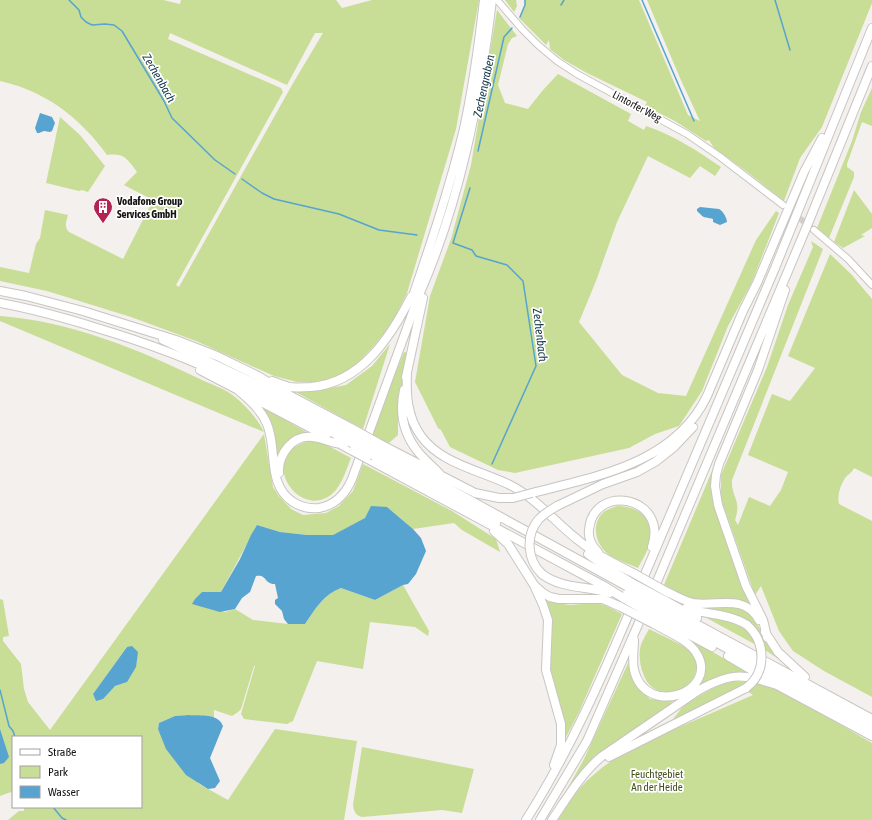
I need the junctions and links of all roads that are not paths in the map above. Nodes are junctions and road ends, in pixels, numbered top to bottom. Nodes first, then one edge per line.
1 (491, 1) edge
2 (872, 28) edge
3 (872, 66) edge
4 (842, 100) junction
5 (783, 205) tunnel mouth
6 (807, 226) junction
7 (814, 230) tunnel mouth
8 (430, 269) junction
9 (872, 285) edge
10 (415, 290) junction
11 (0, 291) edge
12 (0, 303) edge
13 (140, 329) junction
14 (149, 345) junction
15 (407, 372) junction
16 (258, 376) junction
17 (238, 389) junction
18 (707, 396) junction
19 (352, 435) junction
20 (341, 444) junction
21 (377, 449) junction
22 (439, 473) junction
23 (479, 520) junction
24 (570, 555) junction
25 (611, 566) junction
26 (649, 566) junction
27 (534, 585) junction
28 (628, 591) junction
29 (660, 610) junction
30 (634, 635) junction
31 (767, 637) junction
32 (728, 656) junction
33 (805, 677) junction
34 (777, 685) junction
35 (837, 710) junction
36 (872, 713) edge
37 (872, 719) edge
38 (871, 734) edge
39 (583, 777) junction
40 (540, 798) junction
41 (526, 820) edge
42 (540, 820) edge
43 (552, 820) edge

1 - 5 main road, Lintorfer Weg
1 - 8 highway
1 - 10 highway
2 - 4 highway
3 - 6 highway
4 - 18 highway
4 - 26 highway
6 - 30 highway
6 - 31 highway
7 - 9 main road
8 - 15 highway
8 - 17 highway
10 - 16 highway
10 - 20 highway
11 - 13 highway
12 - 14 highway
13 - 16 highway
13 - 19 highway
14 - 17 highway
14 - 19 highway
15 - 22 highway
15 - 25 highway
16 - 19 highway
17 - 20 highway
18 - 22 highway, bridge
18 - 28 highway, bridge
19 - 21 highway, bridge
19 - 21 highway, bridge
20 - 23 highway, bridge
21 - 22 highway
21 - 24 highway
21 - 28 highway
23 - 27 highway
23 - 28 highway
24 - 25 highway
24 - 28 highway
25 - 26 highway
25 - 28 highway
26 - 40 highway
27 - 28 highway
27 - 40 highway
28 - 29 highway, bridge
28 - 29 highway, bridge
28 - 31 highway, bridge
29 - 30 highway
29 - 32 highway
29 - 33 highway
29 - 35 highway
29 - 37 highway
29 - 39 highway, bridge
30 - 42 highway
31 - 33 highway
32 - 34 highway
32 - 35 highway
33 - 36 highway
34 - 38 highway
34 - 39 highway
35 - 38 highway
39 - 43 highway
40 - 41 highway

